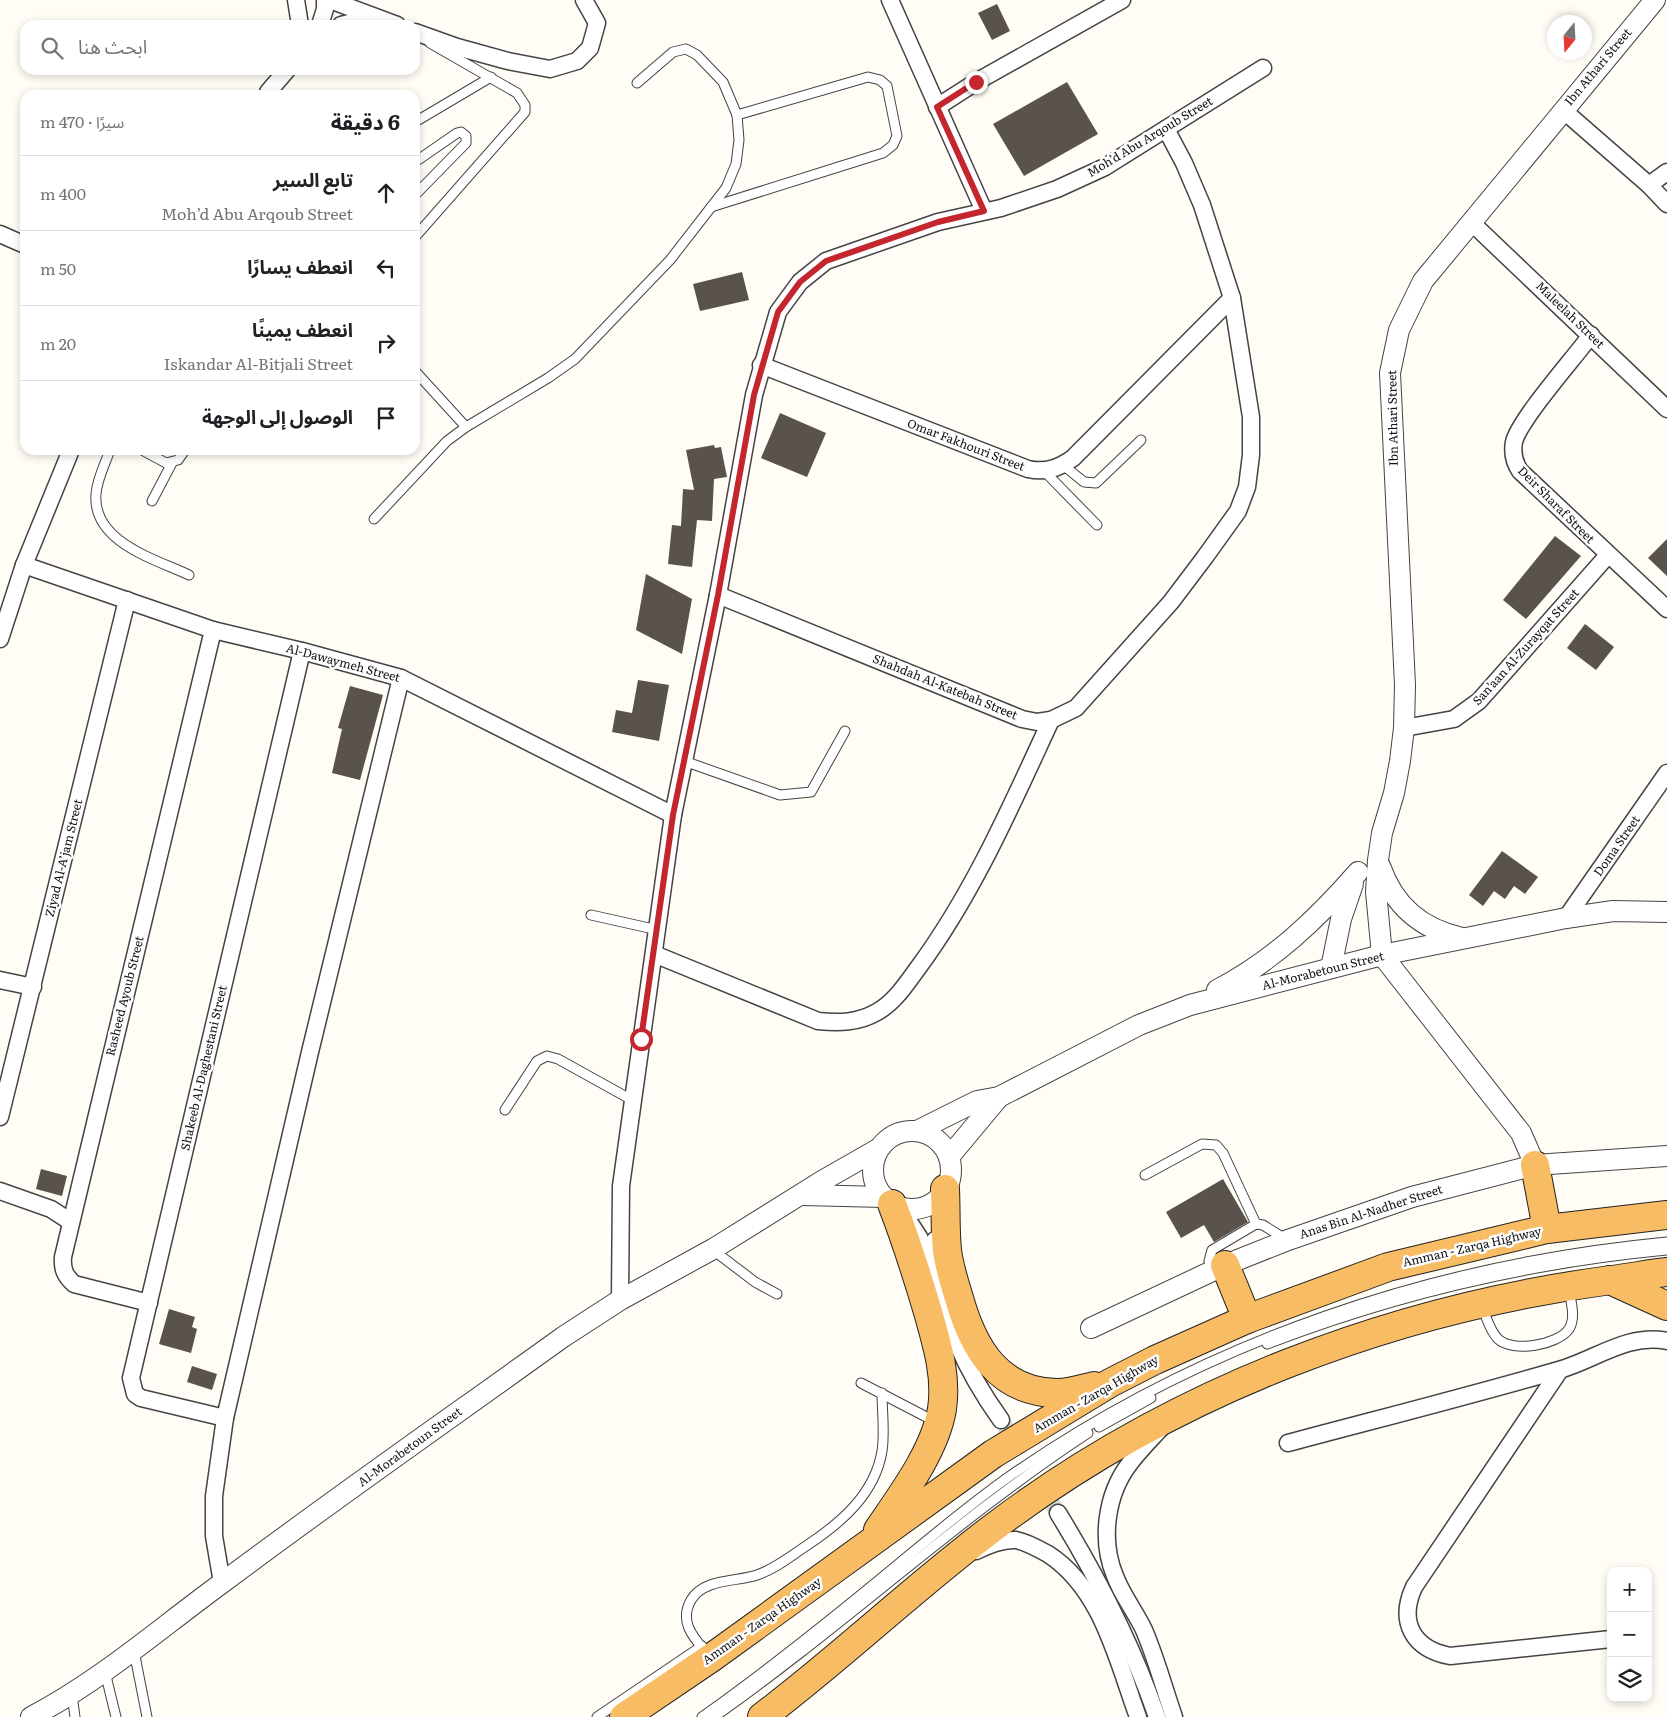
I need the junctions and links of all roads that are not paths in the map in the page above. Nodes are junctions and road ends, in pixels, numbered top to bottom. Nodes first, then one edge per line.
1 (296, 0) edge
2 (325, 0) edge
3 (330, 0) edge
4 (584, 0) edge
5 (890, 0) edge
6 (1122, 0) edge
7 (1655, 0) edge
8 (299, 20) edge
9 (322, 20) edge
10 (383, 20) edge
11 (420, 33) edge
12 (420, 35) edge
13 (1263, 68) dead end
14 (276, 75) edge
15 (282, 75) edge
16 (491, 77) junction
17 (637, 83) dead end
18 (268, 90) edge
19 (269, 90) edge
20 (937, 107) junction
21 (1563, 110) junction
22 (737, 115) junction
23 (420, 119) edge
24 (1166, 129) junction
25 (420, 159) edge
26 (1667, 172) edge
27 (1649, 185) junction
28 (420, 190) edge
29 (1667, 204) edge
30 (711, 208) junction
31 (984, 211) junction
32 (1471, 222) junction
33 (420, 231) edge
34 (0, 234) edge
35 (20, 243) edge
36 (1232, 298) junction
37 (1592, 335) junction
38 (761, 365) junction
39 (420, 376) edge
40 (1667, 409) edge
41 (466, 427) junction
42 (1142, 440) dead end
43 (69, 455) edge
44 (108, 455) edge
45 (151, 455) edge
46 (182, 455) edge
47 (172, 463) junction
48 (1064, 465) junction
49 (1044, 471) junction
50 (152, 501) dead end
51 (374, 519) dead end
52 (1097, 525) dead end
53 (1608, 555) junction
54 (24, 565) junction
55 (189, 575) dead end
56 (718, 595) junction
57 (127, 600) junction
58 (1667, 609) edge
59 (213, 630) junction
60 (0, 640) edge
61 (302, 650) junction
62 (401, 678) junction
63 (1051, 720) junction
64 (1404, 728) junction
65 (845, 732) dead end
66 (684, 761) junction
67 (1667, 773) edge
68 (673, 815) junction
69 (1382, 833) junction
70 (1378, 860) junction
71 (1358, 872) junction
72 (1667, 912) edge
73 (591, 915) dead end
74 (1566, 918) junction
75 (658, 930) junction
76 (1466, 939) junction
77 (654, 954) junction
78 (1382, 955) junction
79 (1331, 968) junction
80 (0, 980) edge
81 (33, 987) junction
82 (1190, 1005) junction
83 (999, 1097) junction
84 (632, 1100) junction
85 (505, 1110) dead end
86 (0, 1117) edge
87 (917, 1131) junction
88 (878, 1149) junction
89 (1667, 1156) edge
90 (949, 1157) junction
91 (1535, 1165) junction
92 (1145, 1176) dead end
93 (0, 1191) edge
94 (942, 1193) junction
95 (802, 1195) junction
96 (891, 1202) junction
97 (1667, 1215) edge
98 (71, 1222) junction
99 (1256, 1224) junction
100 (1547, 1230) junction
101 (1288, 1240) junction
102 (1667, 1242) edge
103 (713, 1250) junction
104 (1667, 1250) edge
105 (1218, 1268) junction
106 (935, 1270) junction
107 (1667, 1272) edge
108 (1610, 1280) junction
109 (1568, 1285) junction
110 (777, 1294) dead end
111 (620, 1300) junction
112 (149, 1302) junction
113 (1480, 1303) junction
114 (1667, 1306) edge
115 (1246, 1319) junction
116 (1091, 1328) dead end
117 (1667, 1341) edge
118 (1560, 1370) junction
119 (861, 1383) dead end
120 (1110, 1383) junction
121 (882, 1394) junction
122 (1172, 1416) junction
123 (225, 1418) junction
124 (1001, 1420) tunnel mouth
125 (938, 1423) junction
126 (1288, 1443) dead end
127 (1058, 1512) tunnel mouth
128 (867, 1546) junction
129 (949, 1563) junction
130 (222, 1583) junction
131 (1607, 1639) edge
132 (134, 1649) junction
133 (706, 1652) junction
134 (105, 1672) junction
135 (61, 1705) edge
136 (31, 1717) edge
137 (75, 1717) edge
138 (116, 1717) edge
139 (147, 1717) edge
140 (597, 1717) edge
141 (624, 1717) edge
142 (702, 1717) edge
143 (714, 1717) edge
144 (762, 1717) edge
145 (1138, 1717) edge
146 (1157, 1717) edge
147 (1174, 1717) edge

1 - 8 street
2 - 9 street
3 - 10 street
4 - 11 street
5 - 20 street
6 - 20 street
7 - 21 street, Ibn Athari Street
12 - 16 lane
13 - 24 street, Moh’d Abu Arqoub Street
14 - 18 street
15 - 19 street
16 - 23 lane
16 - 33 lane
17 - 22 lane
20 - 31 street
21 - 27 street
21 - 32 street, Ibn Athari Street
22 - 30 lane
22 - 30 lane
24 - 31 street, Moh’d Abu Arqoub Street
24 - 36 street, Shahdah Al-Katebah Street
25 - 28 lane
26 - 27 street
27 - 29 street
30 - 41 lane
31 - 38 street, Moh’d Abu Arqoub Street
32 - 37 street, Maleelah Street
32 - 64 street, Ibn Athari Street
34 - 35 street
36 - 48 street, Omar Fakhouri Street
36 - 63 street, Shahdah Al-Katebah Street
37 - 40 street, Maleelah Street
37 - 53 street, Deir Sharaf Street
38 - 49 street, Omar Fakhouri Street
38 - 56 street, Moh’d Abu Arqoub Street
39 - 41 lane
41 - 51 lane
42 - 48 lane
43 - 54 street
44 - 55 lane
45 - 47 lane
46 - 47 lane
47 - 50 lane
48 - 49 street, Omar Fakhouri Street
49 - 52 lane
53 - 58 street, Deir Sharaf Street
53 - 64 street, San’aan Al-Zurayqat Street
54 - 57 street, Al-Dawaymeh Street
54 - 60 street
56 - 63 street, Shahdah Al-Katebah Street
56 - 66 street, Moh’d Abu Arqoub Street
57 - 59 street, Al-Dawaymeh Street
57 - 81 street, Ziyad Al-A’jam Street
59 - 61 street, Al-Dawaymeh Street
59 - 98 street, Rasheed Ayoub Street
61 - 62 street, Al-Dawaymeh Street
61 - 112 street, Shakeeb Al-Daghestani Street
62 - 68 street, Al-Dawaymeh Street
62 - 123 street
63 - 77 street
64 - 69 street, Ibn Athari Street
65 - 66 lane
66 - 68 street, Moh’d Abu Arqoub Street
67 - 74 street, Doma Street
68 - 75 street, Moh’d Abu Arqoub Street
69 - 70 street, Ibn Athari Street
69 - 71 street, Ibn Athari Street
70 - 76 street
70 - 78 street, Ibn Athari Street
71 - 79 street, Ibn Athari Street
71 - 82 street
72 - 74 street, Al-Morabetoun Street
73 - 75 lane
74 - 76 street, Al-Morabetoun Street
75 - 77 street, Moh’d Abu Arqoub Street
76 - 78 street, Al-Morabetoun Street
77 - 84 street, Moh’d Abu Arqoub Street
78 - 79 street, Al-Morabetoun Street
78 - 91 street
79 - 82 street, Al-Morabetoun Street
80 - 81 street
81 - 86 street, Ziyad Al-A’jam Street
82 - 83 street, Al-Morabetoun Street
83 - 87 street, Al-Morabetoun Street
83 - 90 street, Al-Morabetoun Street
84 - 85 lane
84 - 111 street, Moh’d Abu Arqoub Street
87 - 88 street
87 - 90 street
88 - 95 street, Al-Morabetoun Street
88 - 96 street
89 - 91 street, Anas Bin Al-Nadher Street
90 - 94 street
91 - 100 highway
91 - 101 street, Anas Bin Al-Nadher Street
92 - 99 lane
93 - 98 street
94 - 96 street
94 - 106 street
94 - 120 highway
95 - 96 street
95 - 103 street, Al-Morabetoun Street
96 - 106 street
96 - 125 highway
97 - 100 highway, Amman - Zarqa Highway
98 - 112 street, Rasheed Ayoub Street
99 - 101 lane
99 - 105 lane
100 - 115 highway, Amman - Zarqa Highway
101 - 105 street, Anas Bin Al-Nadher Street
102 - 142 lane
103 - 110 lane
103 - 111 street, Al-Morabetoun Street
104 - 143 lane
105 - 115 highway
105 - 116 street, Anas Bin Al-Nadher Street
106 - 124 street
107 - 108 highway
108 - 109 highway
108 - 114 highway
109 - 113 highway
109 - 113 lane
111 - 130 street, Al-Morabetoun Street
112 - 123 street, Shakeeb Al-Daghestani Street
113 - 122 highway
115 - 120 highway, Amman - Zarqa Highway
117 - 118 street
118 - 126 street
118 - 131 street
119 - 121 lane
120 - 128 highway, Amman - Zarqa Highway
121 - 125 lane
121 - 133 lane
122 - 129 highway
122 - 147 street
123 - 130 street
125 - 128 highway
127 - 146 street
128 - 133 highway, Amman - Zarqa Highway
129 - 144 highway
129 - 145 street
130 - 132 street, Al-Morabetoun Street
132 - 134 street, Al-Morabetoun Street
132 - 139 lane
133 - 140 lane
133 - 141 highway, Amman - Zarqa Highway
134 - 135 street, Al-Morabetoun Street
134 - 138 lane
135 - 136 street, Al-Morabetoun Street
135 - 137 lane

